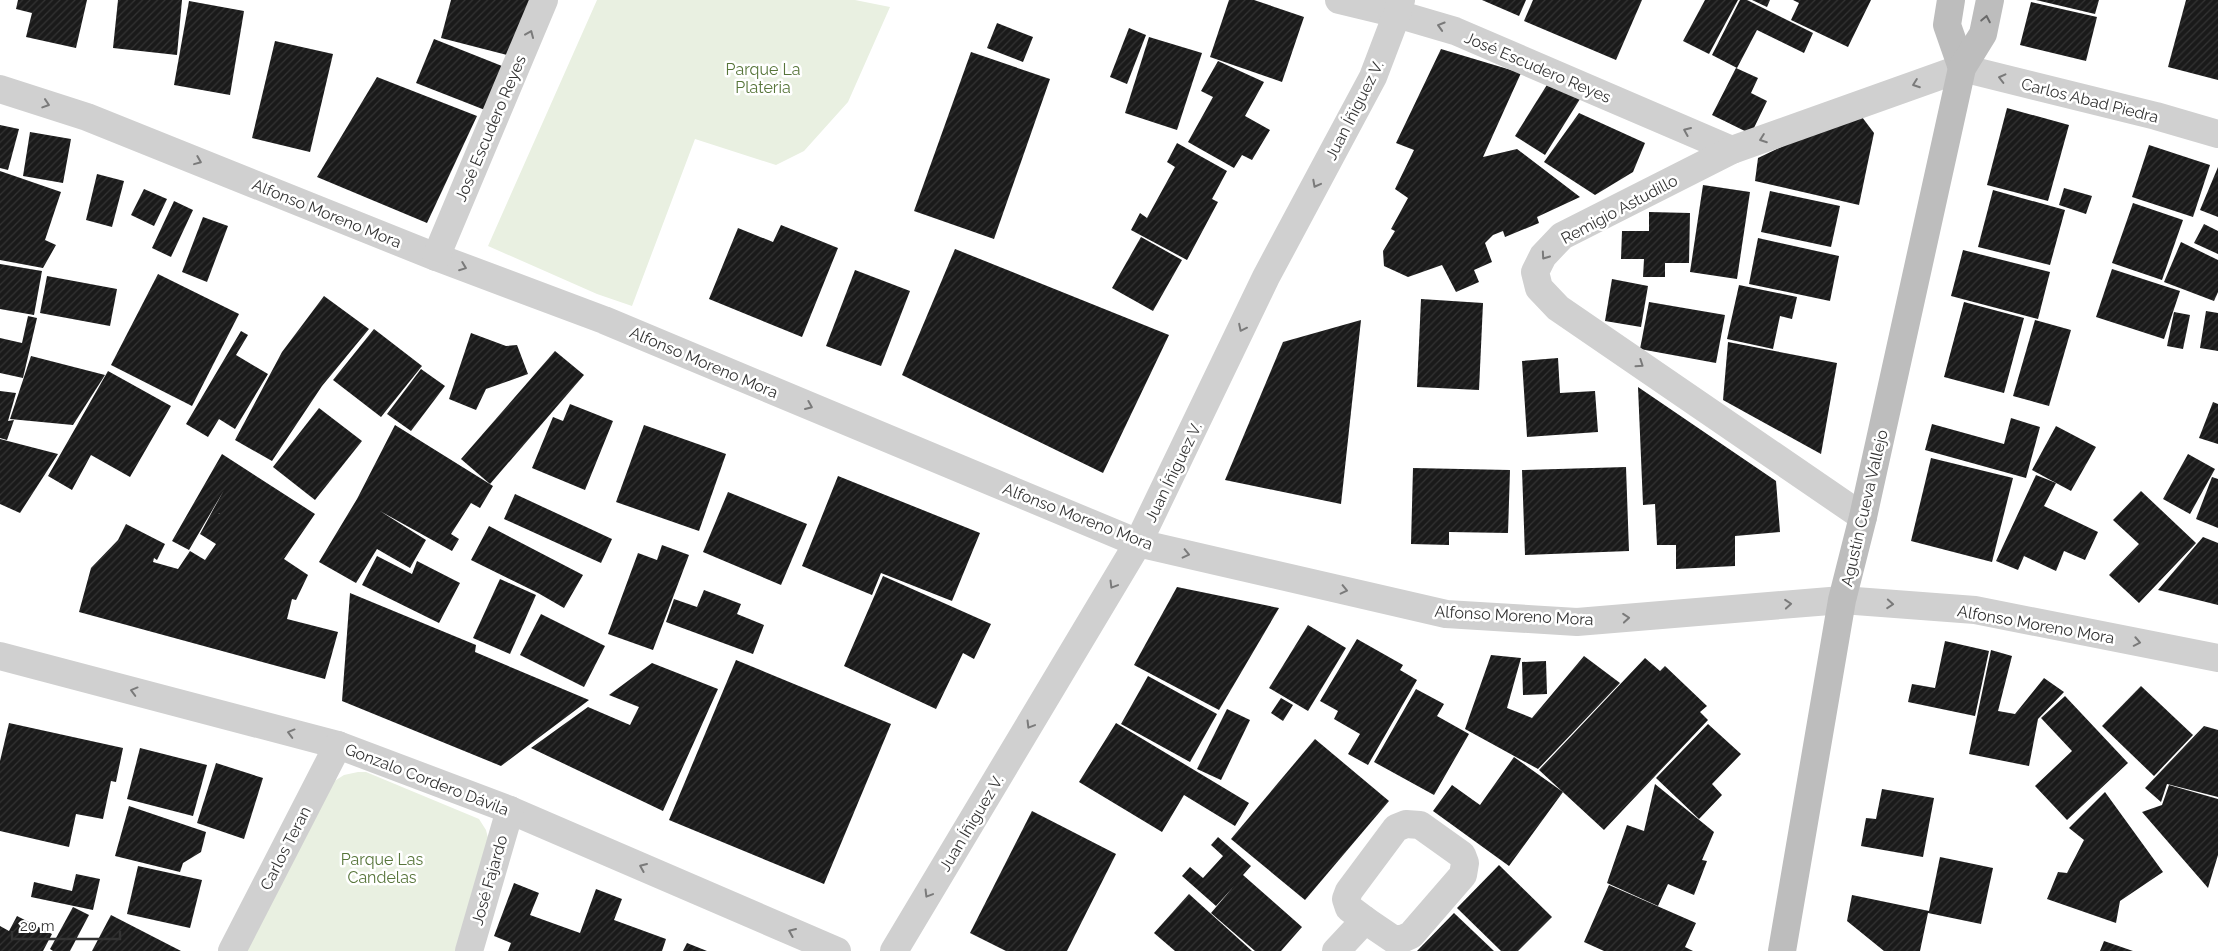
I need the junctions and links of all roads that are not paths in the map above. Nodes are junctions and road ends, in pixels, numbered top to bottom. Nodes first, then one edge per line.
1 (544, 0) edge
2 (1339, 0) edge
3 (1951, 0) edge
4 (1990, 0) edge
5 (1399, 7) edge
6 (1962, 68) junction
7 (0, 89) edge
8 (2218, 134) edge
9 (1732, 150) junction
10 (436, 257) junction
11 (1863, 517) junction
12 (1138, 543) junction
13 (1842, 600) junction
14 (0, 656) edge
15 (2218, 658) edge
16 (338, 745) junction
17 (510, 810) junction
18 (1365, 920) dead end
19 (232, 951) edge
20 (469, 951) edge
21 (837, 951) edge
22 (894, 951) edge
23 (1336, 951) edge
24 (1782, 951) edge

10 -> 1 street, José Escudero Reyes
2 - 5 street, José Escudero Reyes
3 - 6 street
6 -> 4 street, Agustín Cueva Vallejo
9 -> 5 street, José Escudero Reyes
5 -> 12 street, Juan Íñiguez V.
8 -> 6 street, Carlos Abad Piedra
6 -> 9 street, Remigio Astudillo
6 - 11 street, Agustín Cueva Vallejo
7 -> 10 street, Alfonso Moreno Mora
9 -> 11 street, Remigio Astudillo
10 -> 12 street, Alfonso Moreno Mora
11 - 13 street, Agustín Cueva Vallejo
12 -> 13 street, Alfonso Moreno Mora
12 -> 22 street, Juan Íñiguez V.
13 -> 15 street, Alfonso Moreno Mora
13 - 24 street, Agustín Cueva Vallejo
16 -> 14 street, Gonzalo Cordero Dávila
16 - 17 street, Gonzalo Cordero Dávila
16 - 19 street, Carlos Teran
17 - 20 street, José Fajardo
21 -> 17 street, Gonzalo Cordero Dávila
18 - 23 street

